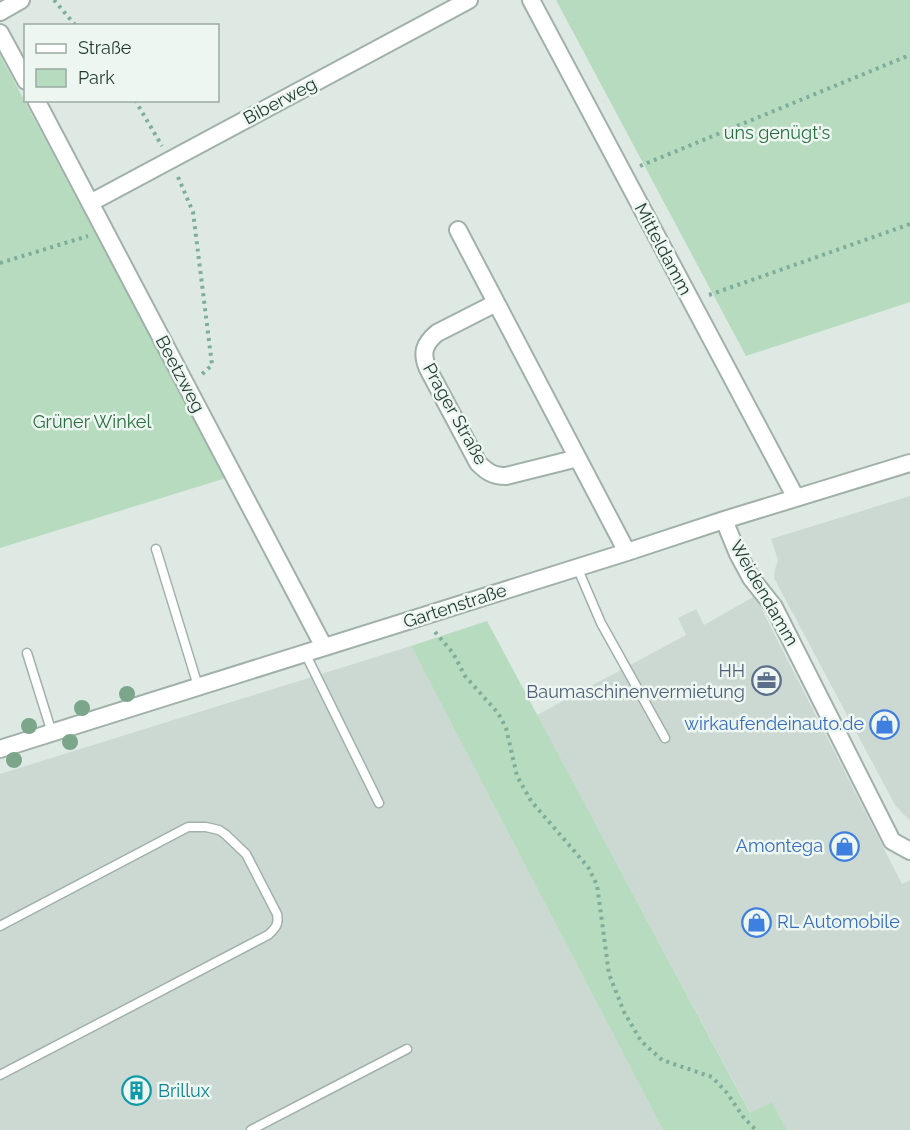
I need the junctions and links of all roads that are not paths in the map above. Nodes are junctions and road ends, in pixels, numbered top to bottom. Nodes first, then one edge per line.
1 (21, 0) edge
2 (469, 0) edge
3 (531, 0) edge
4 (0, 12) edge
5 (0, 33) edge
6 (24, 77) edge
7 (37, 102) edge
8 (90, 203) junction
9 (459, 230) dead end
10 (496, 303) junction
11 (578, 458) junction
12 (910, 463) edge
13 (796, 498) junction
14 (724, 520) junction
15 (156, 549) dead end
16 (627, 552) junction
17 (578, 567) junction
18 (324, 647) junction
19 (27, 653) dead end
20 (305, 653) junction
21 (198, 686) junction
22 (52, 733) junction
23 (665, 738) dead end
24 (0, 748) edge
25 (379, 803) dead end
26 (910, 851) edge
27 (0, 926) edge
28 (407, 1048) dead end
29 (0, 1075) edge
30 (251, 1130) edge

1 - 4 street
2 - 8 street, Biberweg
3 - 13 street, Mitteldamm
5 - 6 street
7 - 8 street, Beetzweg
8 - 18 street, Beetzweg
9 - 10 street
10 - 11 street
10 - 11 street, Prager Straße
11 - 16 street
12 - 13 street, Gartenstraße
13 - 14 street, Gartenstraße
14 - 16 street, Gartenstraße
14 - 26 street, Weidendamm
15 - 21 lane
16 - 17 street, Gartenstraße
17 - 18 street, Gartenstraße
17 - 23 lane
18 - 20 street, Gartenstraße
19 - 22 lane
20 - 21 street, Gartenstraße
20 - 25 lane
21 - 22 street, Gartenstraße
22 - 24 street, Gartenstraße
27 - 29 lane
28 - 30 lane

